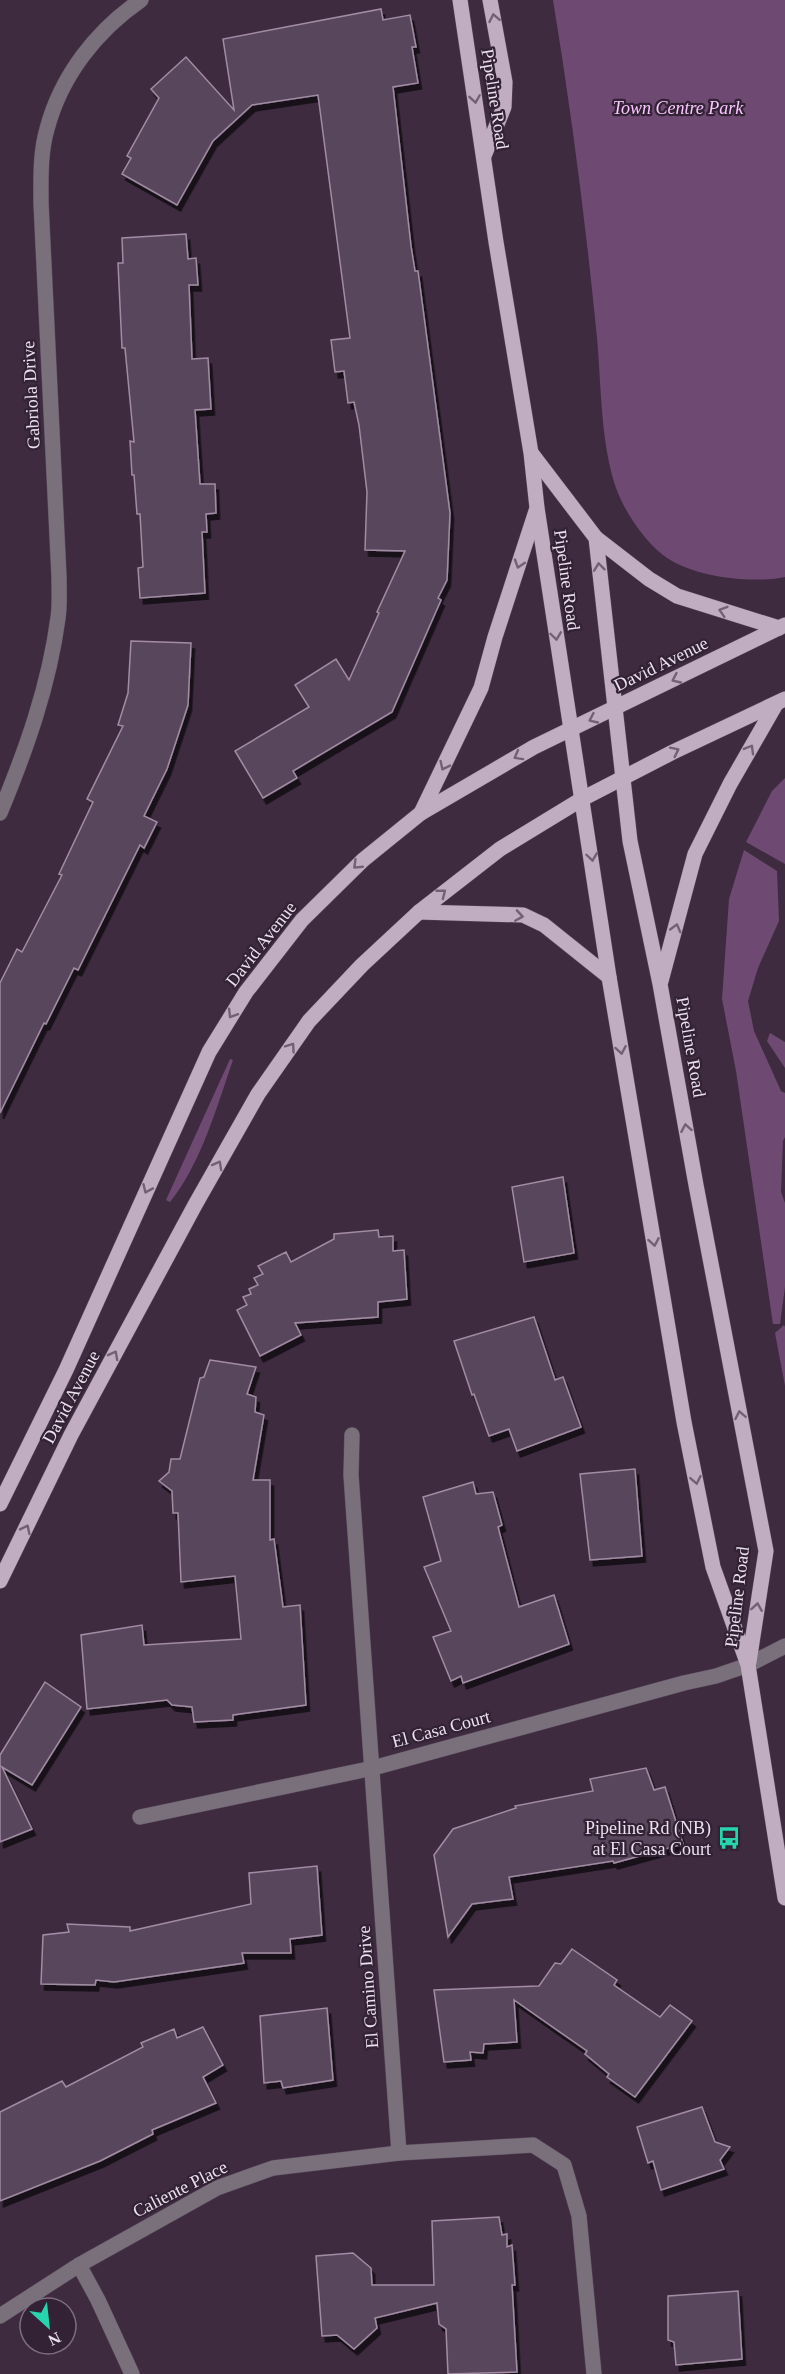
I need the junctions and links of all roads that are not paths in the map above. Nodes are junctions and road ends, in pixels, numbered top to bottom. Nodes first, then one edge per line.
1 (141, 0) edge
2 (460, 0) edge
3 (490, 0) edge
4 (484, 156) junction
5 (531, 453) junction
6 (537, 508) junction
7 (596, 538) junction
8 (782, 626) edge
9 (781, 701) edge
10 (616, 708) junction
11 (570, 729) junction
12 (623, 778) junction
13 (582, 799) junction
14 (0, 813) edge
15 (421, 813) junction
16 (419, 912) junction
17 (609, 977) junction
18 (660, 984) junction
19 (352, 1435) dead end
20 (0, 1504) edge
21 (0, 1581) edge
22 (785, 1646) edge
23 (748, 1665) junction
24 (373, 1768) junction
25 (140, 1817) dead end
26 (785, 1898) edge
27 (399, 2153) junction
28 (79, 2265) junction
29 (0, 2316) edge
30 (132, 2374) edge
31 (594, 2374) edge

1 - 14 street, Gabriola Drive
2 -> 4 main road, Pipeline Road
4 -> 3 main road
4 - 5 main road, Pipeline Road
5 - 6 main road, Pipeline Road
5 - 7 main road, Pipeline Road
6 -> 11 main road, Pipeline Road
6 -> 15 main road
8 -> 7 main road
10 -> 7 main road, Pipeline Road
8 -> 10 main road, David Avenue
12 -> 9 main road, David Avenue
18 -> 9 main road
10 -> 11 main road, David Avenue
10 - 12 main road, Pipeline Road
11 - 13 main road, Pipeline Road
11 -> 15 main road, David Avenue
12 - 13 main road, David Avenue
12 - 18 main road, Pipeline Road
16 -> 13 main road, David Avenue
13 -> 17 main road, Pipeline Road
15 -> 20 main road, David Avenue
16 -> 17 main road
21 -> 16 main road, David Avenue
17 -> 23 main road, Pipeline Road
23 -> 18 main road, Pipeline Road
19 - 24 street, El Camino Drive
22 - 23 street, El Casa Court
23 - 24 street, El Casa Court
23 - 26 main road, Pipeline Road
24 - 25 street, El Casa Court
24 - 27 street, El Camino Drive
27 - 28 street, Caliente Place
27 - 31 street
28 - 29 street, Caliente Place
28 - 30 street

